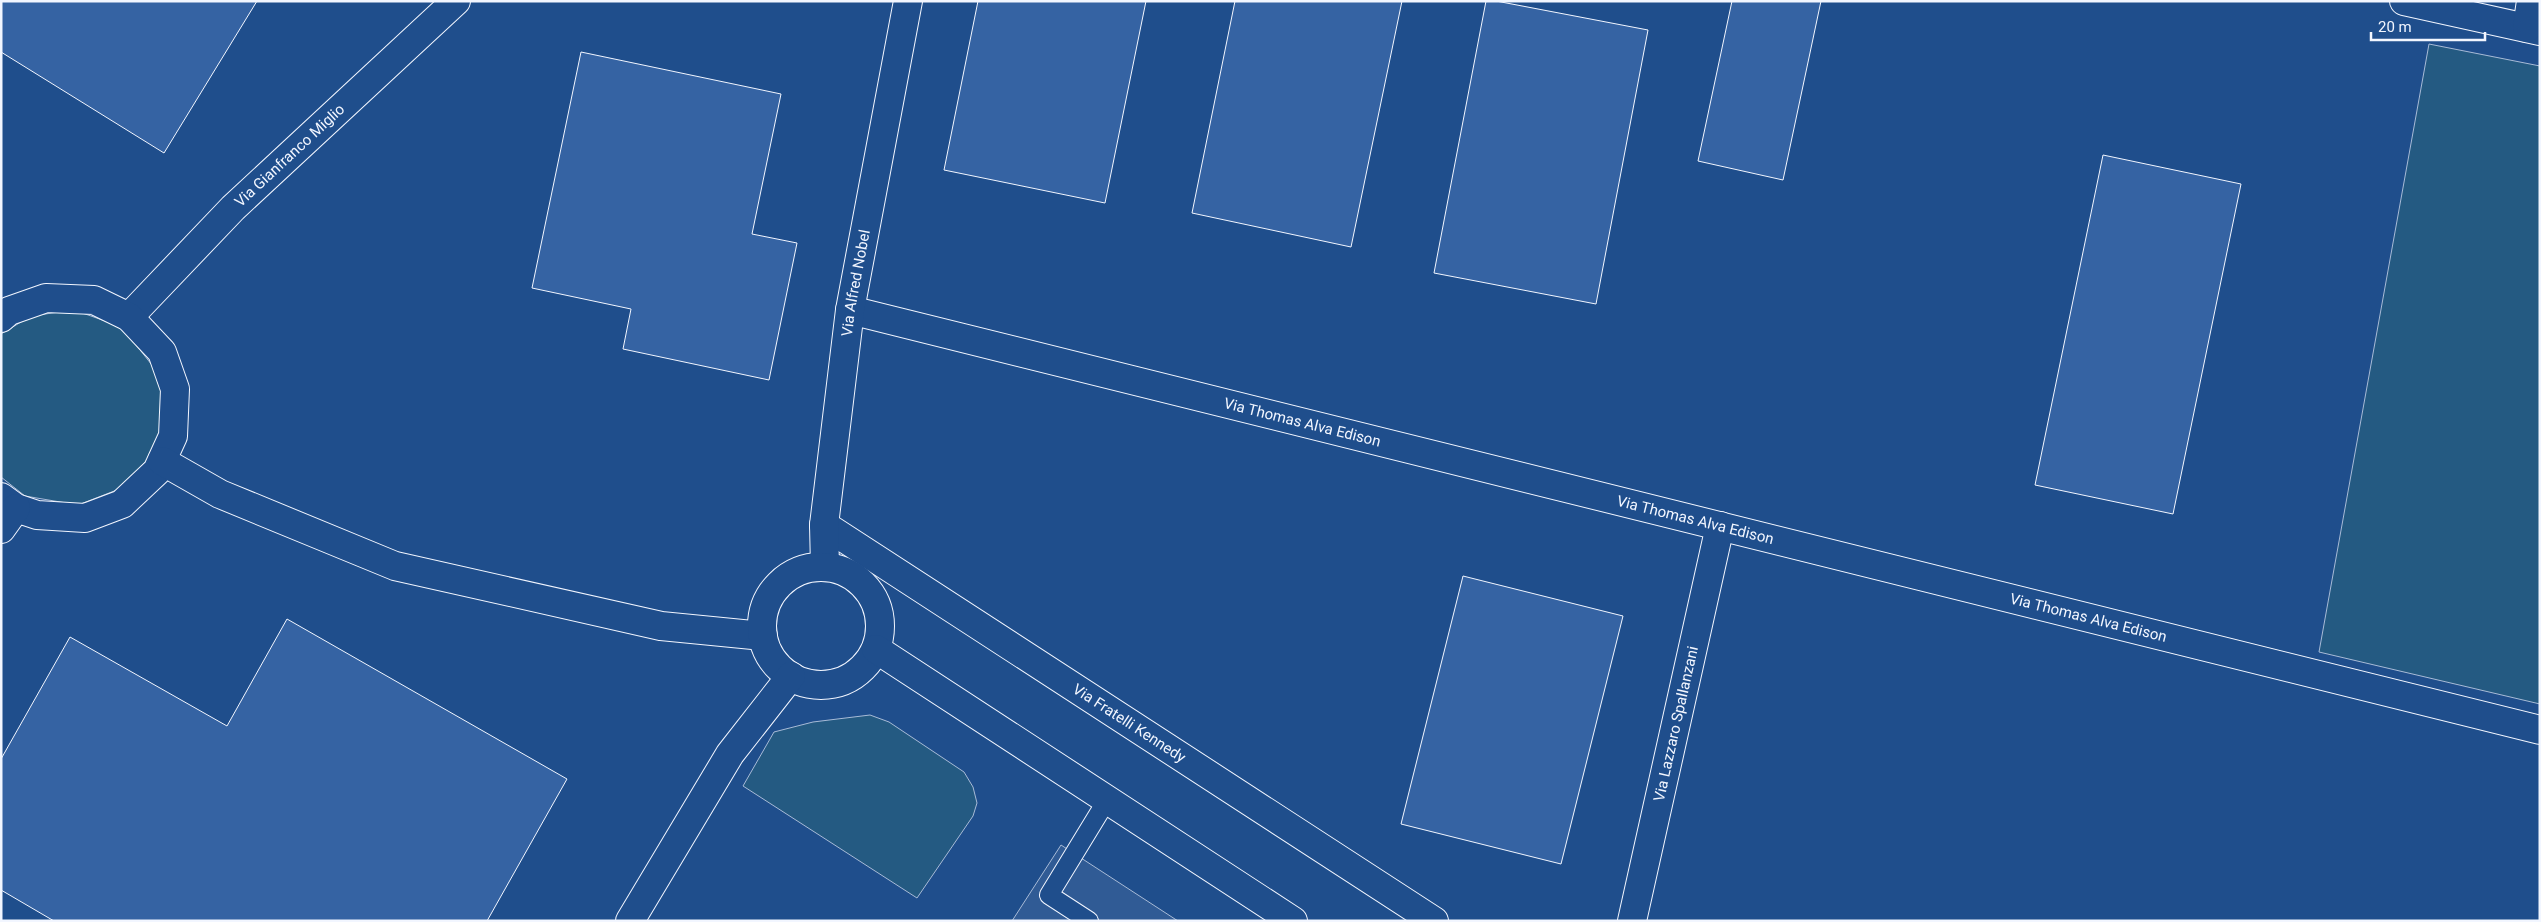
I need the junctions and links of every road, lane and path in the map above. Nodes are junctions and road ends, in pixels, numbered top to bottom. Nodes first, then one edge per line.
1 (456, 1) edge
2 (908, 1) edge
3 (2404, 1) edge
4 (2531, 1) edge
5 (2533, 29) edge
6 (850, 310) junction
7 (130, 316) junction
8 (1, 318) edge
9 (162, 461) junction
10 (6, 512) edge
11 (824, 525) junction
12 (1720, 526) junction
13 (825, 567) junction
14 (763, 636) junction
15 (876, 649) junction
16 (791, 676) junction
17 (2540, 730) edge
18 (1107, 800) junction
19 (630, 921) edge
20 (1089, 921) edge
21 (1293, 921) edge
22 (1434, 921) edge
23 (1632, 921) edge

1 - 7 street, Via Gianfranco Miglio
2 - 6 street, Via Alfred Nobel
3 - 5 street
4 - 5 street
6 - 11 street, Via Alfred Nobel
6 - 12 street, Via Thomas Alva Edison
7 - 8 street
7 - 9 street
9 - 10 street
9 - 14 street
11 - 13 street, Via Alfred Nobel
11 - 22 street, Via Fratelli Kennedy
12 - 17 street, Via Thomas Alva Edison
12 - 23 street, Via Lazzaro Spallanzani
13 - 14 street
13 - 15 street
14 - 16 street
15 - 16 street
15 - 18 street
16 - 19 street
18 - 20 lane
18 - 21 street

